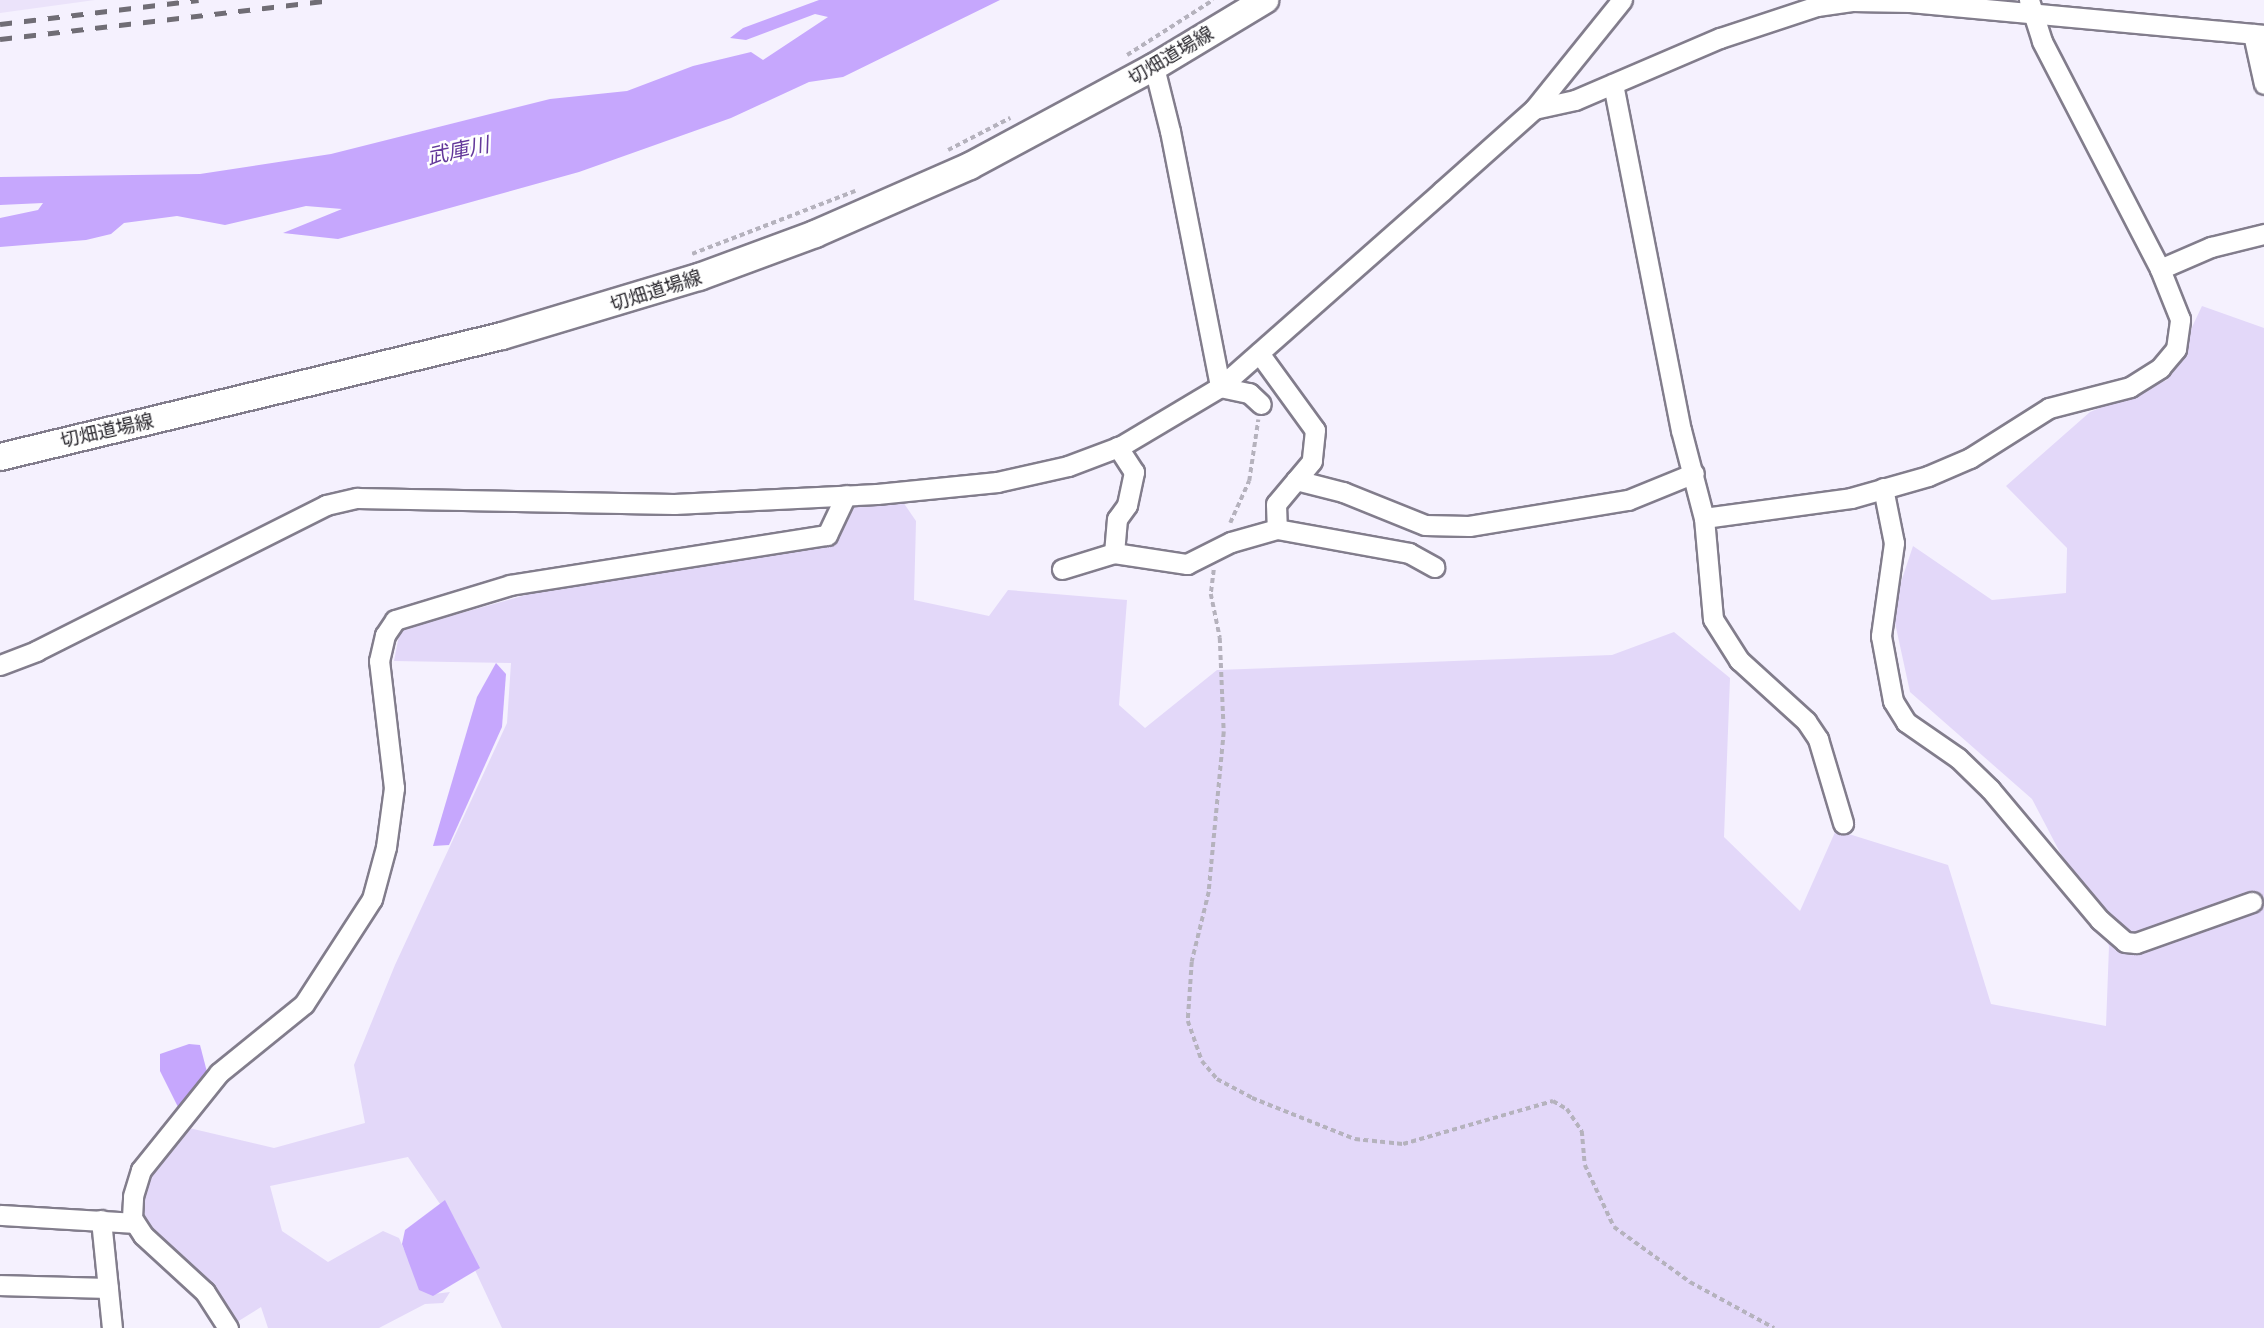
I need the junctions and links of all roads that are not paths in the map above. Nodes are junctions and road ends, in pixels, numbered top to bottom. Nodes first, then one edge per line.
1 (1265, 0) edge
2 (1622, 0) edge
3 (2031, 6) edge
4 (2259, 35) edge
5 (1154, 67) junction
6 (1613, 84) junction
7 (2264, 84) edge
8 (1534, 109) junction
9 (2264, 234) edge
10 (2160, 269) junction
11 (1259, 353) junction
12 (1220, 387) junction
13 (1261, 404) road end
14 (1118, 447) junction
15 (0, 457) edge
16 (1694, 473) junction
17 (1296, 480) junction
18 (1883, 488) junction
19 (846, 495) junction
20 (1704, 518) junction
21 (1276, 529) junction
22 (1114, 553) junction
23 (1434, 567) dead end
24 (1062, 569) dead end
25 (0, 665) edge
26 (1843, 823) dead end
27 (2252, 902) dead end
28 (0, 1216) edge
29 (101, 1220) junction
30 (135, 1223) junction
31 (0, 1285) edge
32 (108, 1288) junction
33 (112, 1328) edge
34 (229, 1328) edge

1 - 5 main road, 切畑道場線
2 - 8 street
3 - 4 street
3 - 6 street
3 - 10 street
4 - 7 street
5 - 12 street
5 - 15 main road, 切畑道場線
6 - 8 street
6 - 16 street
8 - 11 street
9 - 10 street
10 - 18 street
11 - 12 street
11 - 17 street
12 - 13 street
12 - 14 street
14 - 19 street
14 - 22 street
16 - 17 street
16 - 20 street
17 - 21 street
18 - 20 street
18 - 27 street
19 - 25 street
19 - 30 street
20 - 26 street
21 - 22 street
21 - 23 street
22 - 24 street
28 - 29 street
29 - 30 street
29 - 32 street
30 - 34 street
31 - 32 street
32 - 33 street

